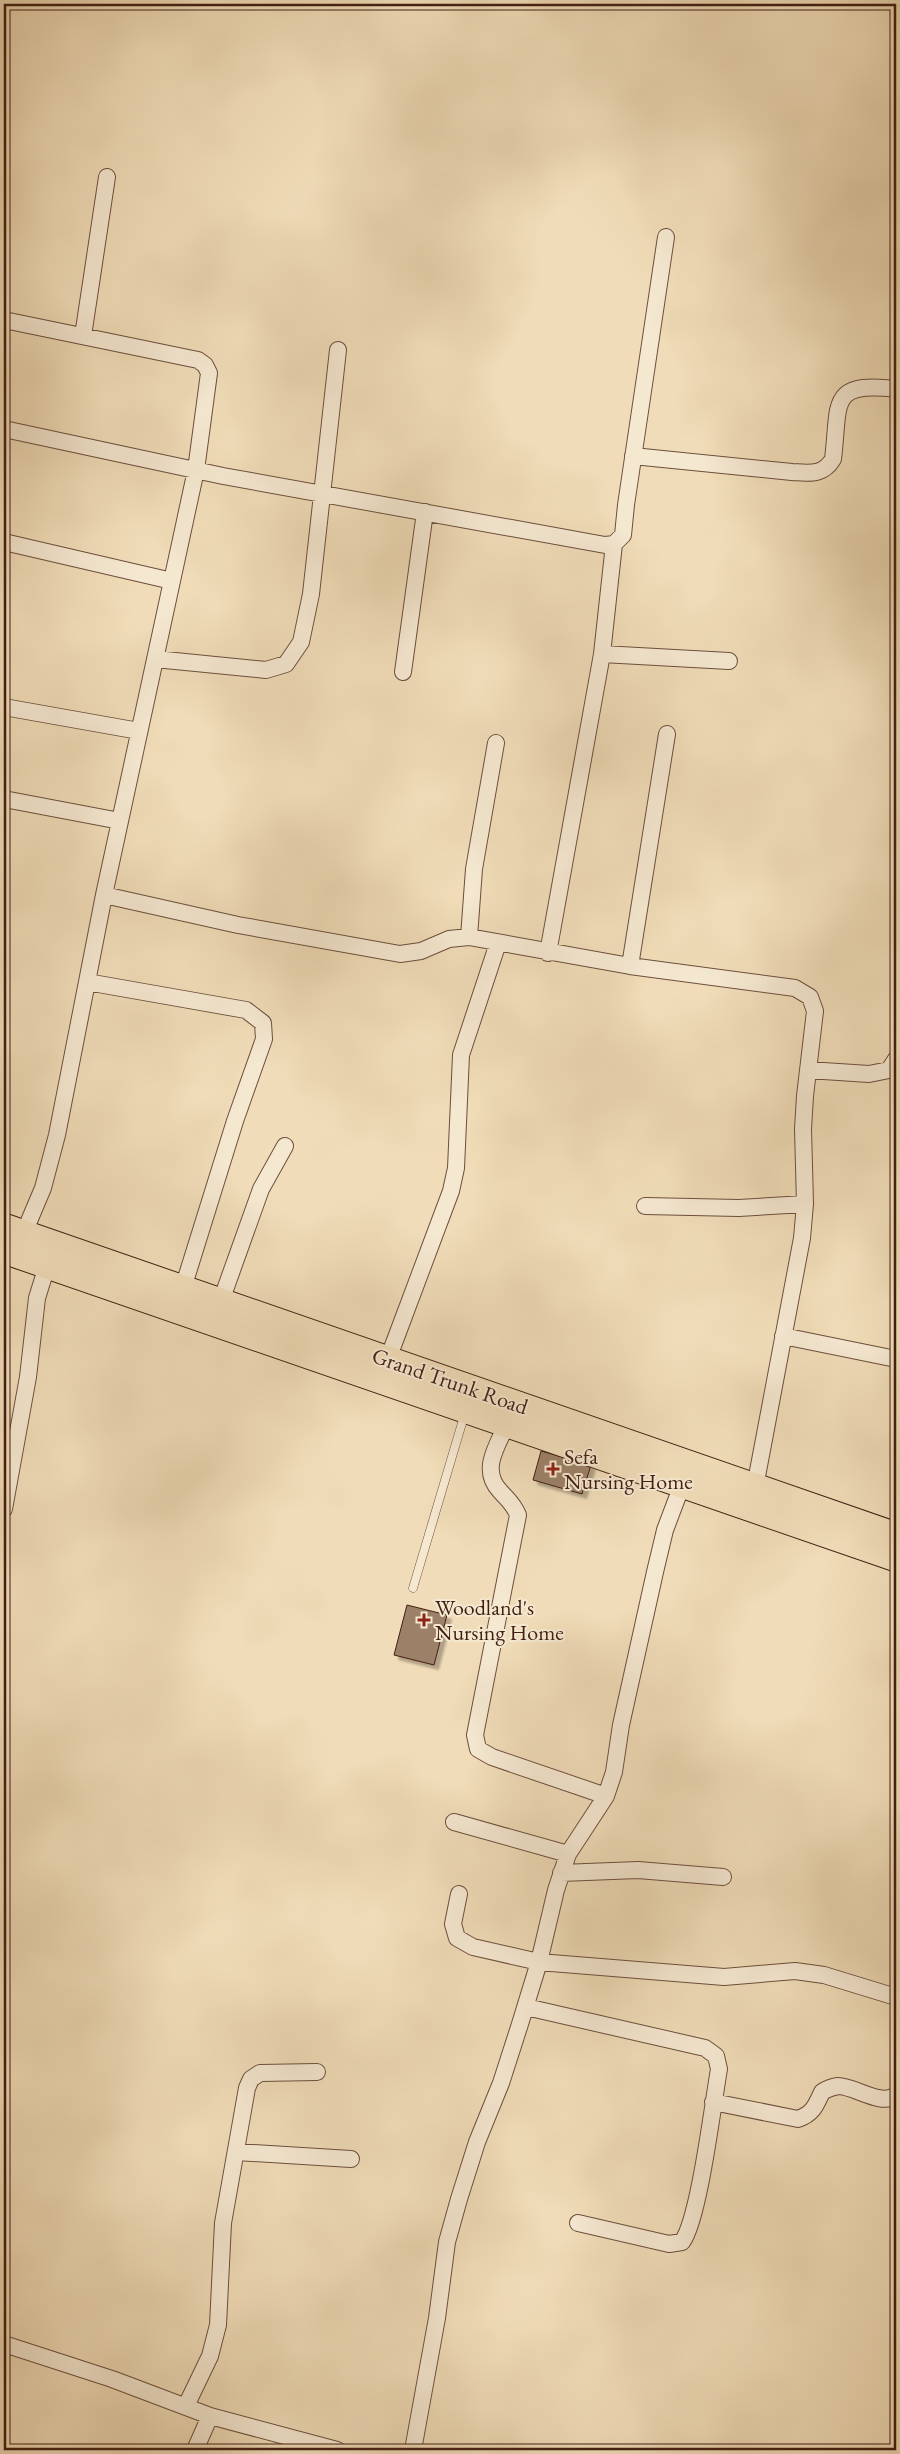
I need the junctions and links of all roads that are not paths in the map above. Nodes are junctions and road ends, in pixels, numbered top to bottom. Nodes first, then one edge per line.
1 (107, 177) dead end
2 (666, 237) dead end
3 (4, 320) edge
4 (83, 336) junction
5 (338, 350) dead end
6 (896, 389) edge
7 (4, 428) edge
8 (633, 456) junction
9 (196, 470) junction
10 (323, 494) junction
11 (425, 512) junction
12 (4, 542) edge
13 (614, 544) junction
14 (172, 581) junction
15 (602, 654) junction
16 (155, 659) junction
17 (729, 661) dead end
18 (403, 672) dead end
19 (4, 707) edge
20 (139, 731) junction
21 (666, 734) dead end
22 (496, 744) dead end
23 (4, 799) edge
24 (120, 821) junction
25 (104, 895) junction
26 (469, 937) junction
27 (498, 943) junction
28 (548, 952) junction
29 (630, 966) junction
30 (88, 982) junction
31 (896, 1059) edge
32 (808, 1070) junction
33 (285, 1146) dead end
34 (805, 1204) junction
35 (646, 1206) dead end
36 (14, 1230) edge
37 (4, 1251) edge
38 (47, 1266) junction
39 (183, 1288) junction
40 (221, 1301) junction
41 (783, 1336) junction
42 (896, 1358) edge
43 (388, 1359) junction
44 (466, 1410) junction
45 (506, 1424) junction
46 (7, 1470) edge
47 (682, 1485) junction
48 (755, 1486) junction
49 (4, 1509) edge
50 (896, 1535) edge
51 (896, 1559) edge
52 (413, 1588) dead end
53 (606, 1796) junction
54 (454, 1822) dead end
55 (568, 1854) junction
56 (561, 1872) junction
57 (723, 1878) dead end
58 (460, 1894) dead end
59 (539, 1962) junction
60 (896, 1996) edge
61 (526, 2007) junction
62 (317, 2072) dead end
63 (895, 2098) edge
64 (713, 2102) junction
65 (236, 2152) junction
66 (351, 2159) dead end
67 (578, 2223) dead end
68 (4, 2344) edge
69 (186, 2406) junction
70 (210, 2416) junction
71 (195, 2450) edge
72 (336, 2450) edge
73 (412, 2450) edge

1 - 4 street
2 - 8 street
3 - 4 street
4 - 9 street
5 - 10 street
6 - 8 street
7 - 9 street
8 - 13 street
9 - 10 street
9 - 14 street
10 - 11 street
10 - 16 street
11 - 13 street
11 - 18 street
12 - 14 street
13 - 15 street
14 - 16 street
15 - 17 street
15 - 28 street
16 - 20 street
19 - 20 street
20 - 24 street
21 - 29 street
22 - 26 street
23 - 24 street
24 - 25 street
25 - 26 street
25 - 30 street
26 - 27 street
27 - 28 street
27 - 43 street
28 - 29 street
29 - 32 street
30 - 36 street
30 - 39 street
31 - 32 street
32 - 34 street
33 - 40 street
34 - 35 street
34 - 41 street
36 - 39 main road, Grand Trunk Road
37 - 38 main road, Grand Trunk Road
38 - 44 main road, Grand Trunk Road
38 - 46 street
39 - 40 main road, Grand Trunk Road
40 - 43 main road, Grand Trunk Road
41 - 42 street
41 - 48 street
43 - 48 main road, Grand Trunk Road
44 - 45 main road, Grand Trunk Road
44 - 52 lane
45 - 47 main road, Grand Trunk Road
45 - 53 street
46 - 49 street
47 - 51 main road, Grand Trunk Road
47 - 53 street
48 - 50 main road, Grand Trunk Road
53 - 55 street
54 - 55 street
55 - 56 street
56 - 57 street
56 - 59 street
58 - 59 street
59 - 60 street
59 - 61 street
61 - 64 street
61 - 73 street
62 - 65 street
63 - 64 street
64 - 67 street
65 - 66 street
65 - 69 street
68 - 69 street
69 - 70 street
70 - 71 street
70 - 72 street

